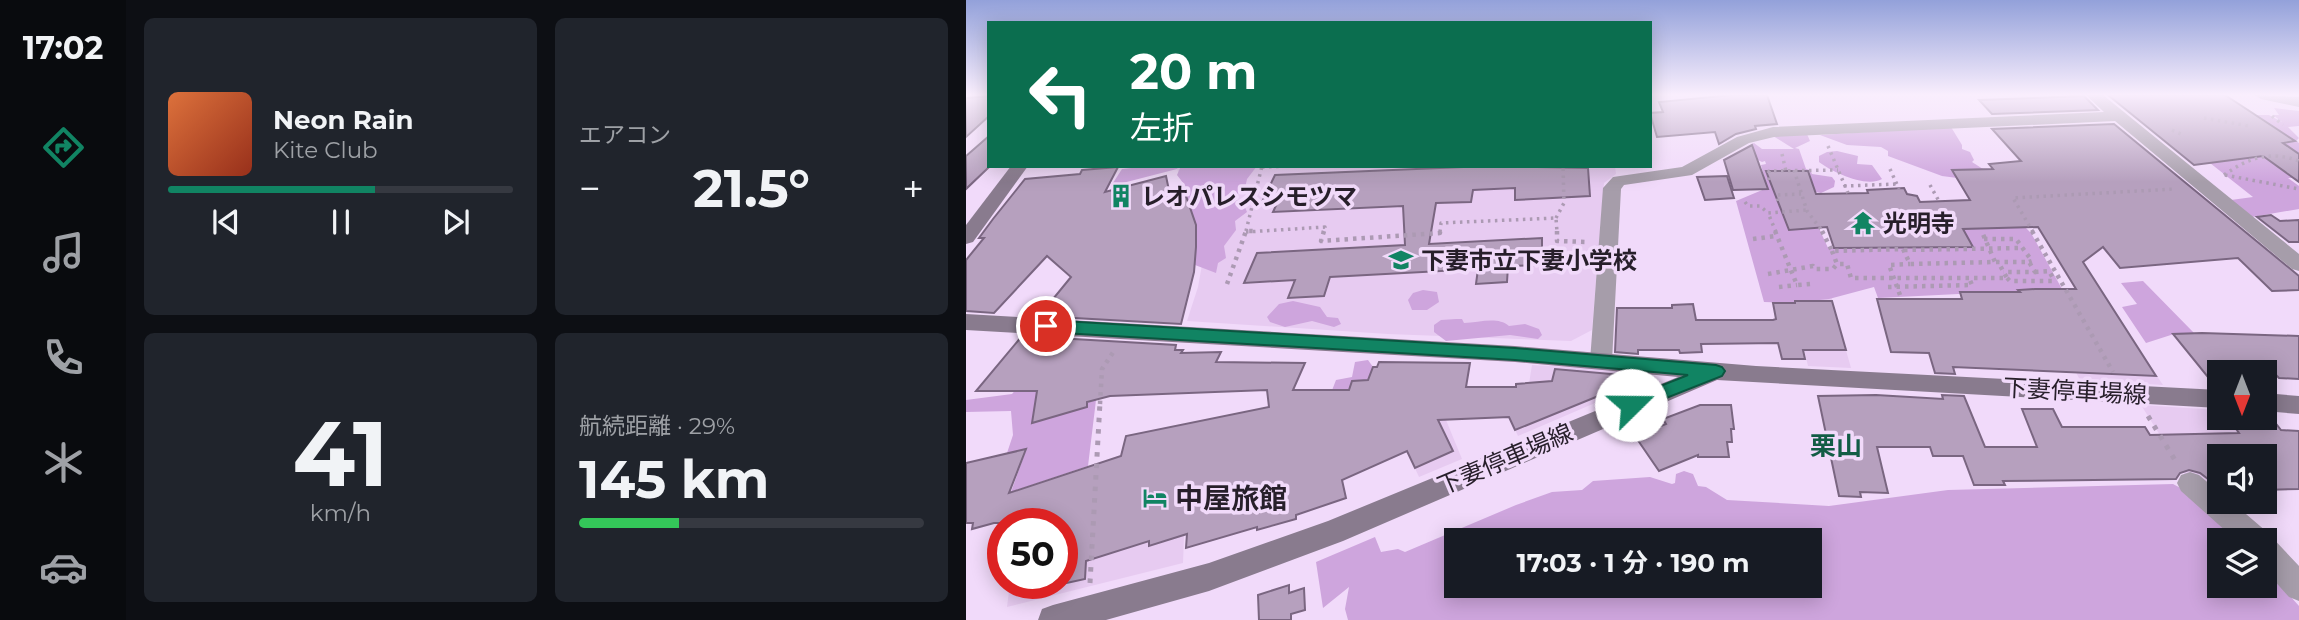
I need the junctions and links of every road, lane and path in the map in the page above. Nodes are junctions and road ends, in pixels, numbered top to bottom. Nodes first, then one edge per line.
1 (1937, 124) edge
2 (2129, 124) edge
3 (2237, 124) edge
4 (2249, 126) dead end
5 (1821, 129) junction
6 (2172, 130) dead end
7 (2183, 135) dead end
8 (1782, 155) dead end
9 (2299, 161) edge
10 (1018, 168) edge
11 (1262, 168) edge
12 (1563, 168) edge
13 (1890, 169) dead end
14 (1794, 170) junction
15 (1838, 170) junction
16 (1786, 171) junction
17 (1769, 180) dead end
18 (1930, 185) dead end
19 (1844, 186) junction
20 (2206, 187) junction
21 (2299, 189) edge
22 (1848, 193) dead end
23 (1801, 194) junction
24 (1778, 201) dead end
25 (1745, 202) dead end
26 (1940, 203) dead end
27 (1807, 209) junction
28 (1768, 213) junction
29 (1556, 218) junction
30 (1246, 231) junction
31 (1982, 232) dead end
32 (1776, 236) junction
33 (966, 238) edge
34 (1753, 239) dead end
35 (1984, 239) junction
36 (1606, 241) junction
37 (2021, 248) junction
38 (1987, 249) junction
39 (1903, 250) junction
40 (1832, 251) junction
41 (1996, 262) junction
42 (2029, 262) junction
43 (1837, 264) junction
44 (1910, 264) junction
45 (2299, 264) edge
46 (1791, 270) junction
47 (2003, 272) junction
48 (2032, 272) junction
49 (1768, 274) dead end
50 (1894, 278) junction
51 (1969, 278) junction
52 (2007, 278) junction
53 (2034, 281) junction
54 (1227, 284) dead end
55 (1810, 284) dead end
56 (1797, 285) junction
57 (1888, 287) dead end
58 (1897, 287) junction
59 (1779, 288) dead end
60 (1900, 295) dead end
61 (966, 322) edge
62 (1121, 341) dead end
63 (1601, 361) junction
64 (1716, 371) junction
65 (2119, 382) dead end
66 (2207, 398) edge
67 (2277, 403) edge
68 (2141, 405) dead end
69 (2299, 405) edge
70 (2190, 483) joint
71 (2242, 528) edge
72 (2277, 562) edge
73 (1090, 587) dead end
74 (2299, 587) edge
75 (1053, 620) edge

1 - 5 street
2 - 20 street
3 - 4 path
5 - 15 path
5 - 36 street
6 - 7 path
8 - 16 path
9 - 21 path
10 - 33 main road
11 - 30 path
12 - 29 path
13 - 19 path
14 - 15 path
14 - 16 path
14 - 23 path
15 - 19 path
16 - 17 path
18 - 26 path
19 - 22 path
20 - 45 street
20 - 65 path
23 - 24 path
23 - 27 path
25 - 28 path
27 - 28 path
27 - 40 path
28 - 32 path
29 - 30 path
29 - 36 path
30 - 54 path
31 - 35 path
32 - 34 path
32 - 46 path
35 - 37 path
35 - 38 path
36 - 63 street
37 - 38 path
37 - 42 path
38 - 39 path
38 - 41 path
39 - 40 path
39 - 44 path
40 - 43 path
41 - 42 path
41 - 44 path
41 - 47 path
42 - 48 path
43 - 46 path
43 - 50 path
44 - 50 path
46 - 49 path
46 - 56 path
47 - 48 path
47 - 52 path
48 - 53 path
48 - 53 path
50 - 51 path
50 - 58 path
51 - 52 path
51 - 58 path
52 - 53 path
55 - 56 path
56 - 59 path
57 - 58 path
58 - 60 path
61 - 63 main road
62 - 73 path
63 - 64 main road
64 - 66 main road, 下妻停車場線
64 - 75 main road, 下妻停車場線
67 - 69 main road
68 - 70 path
70 - 71 street
72 - 74 street

